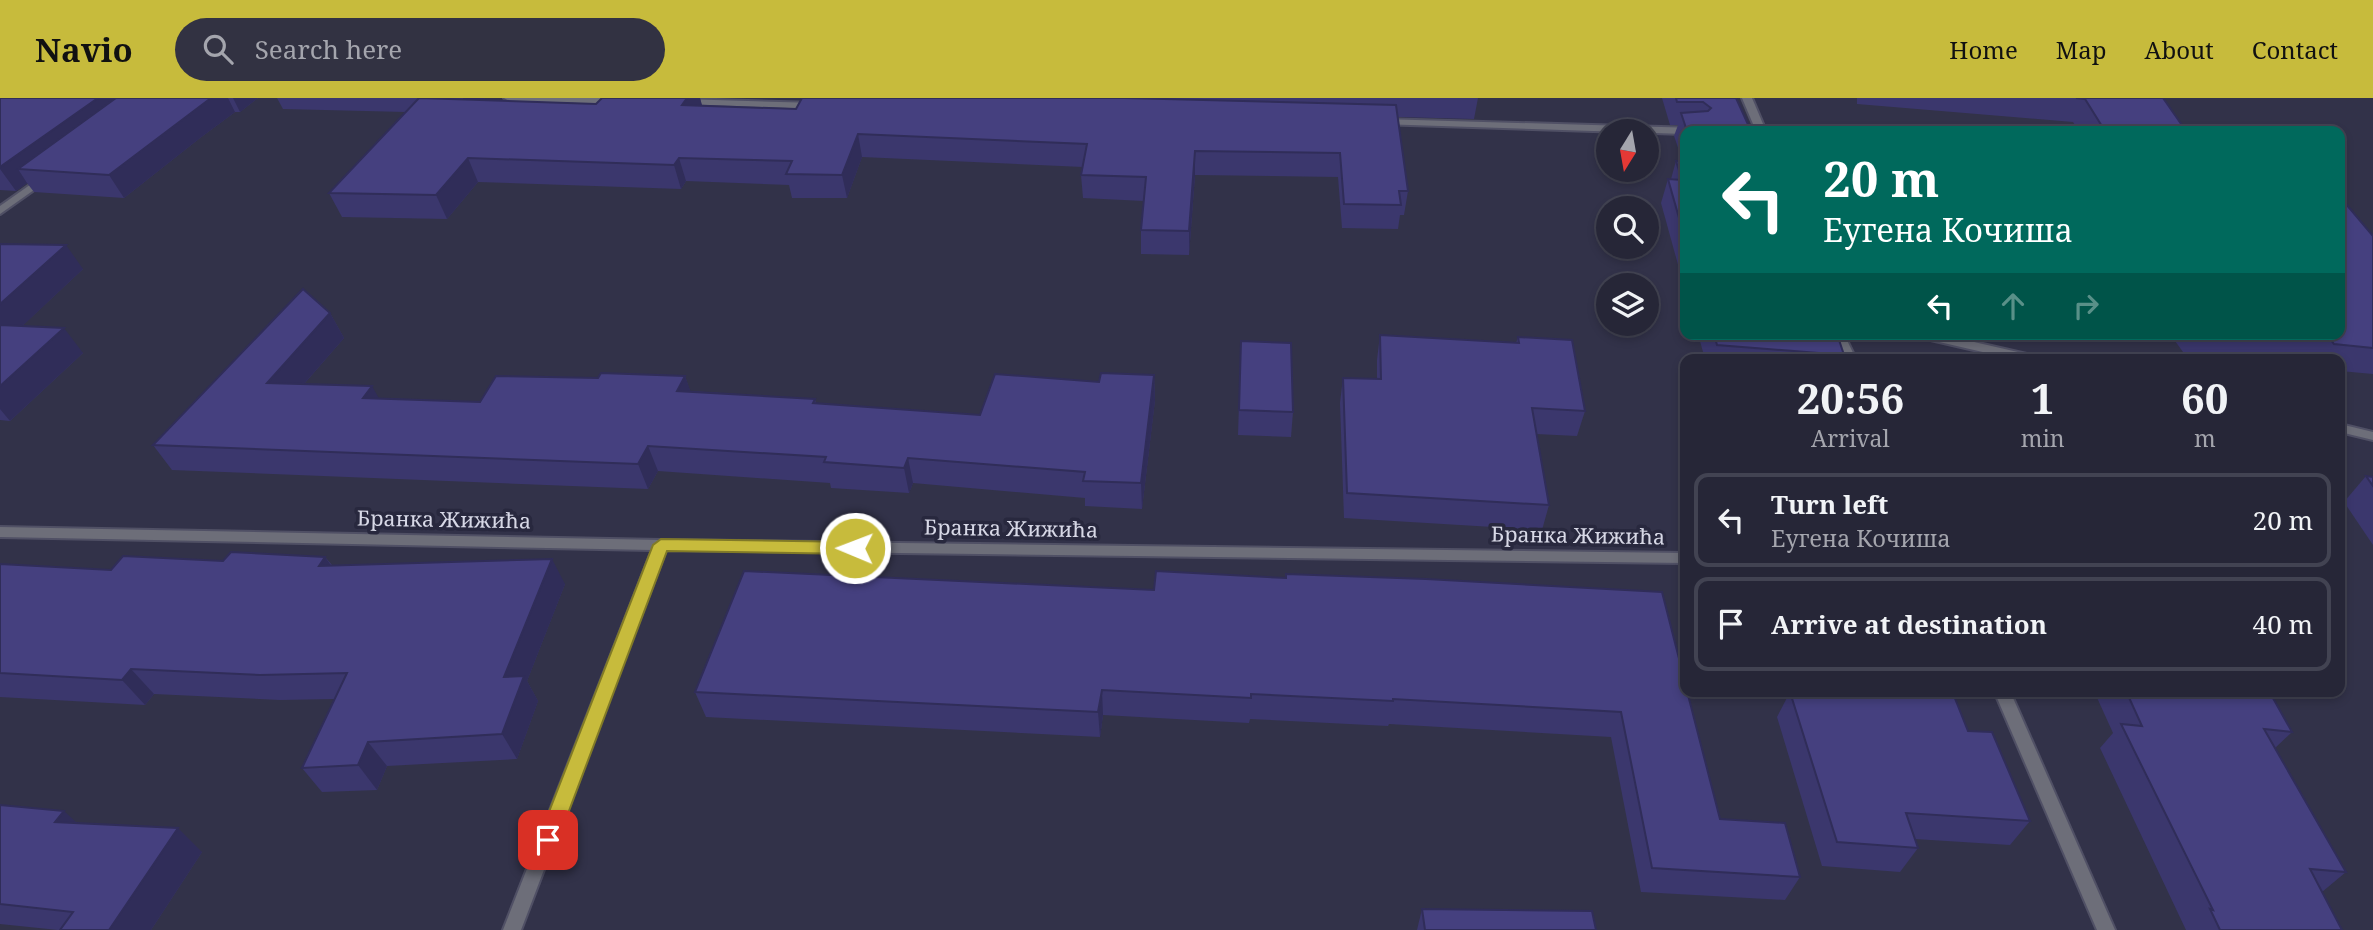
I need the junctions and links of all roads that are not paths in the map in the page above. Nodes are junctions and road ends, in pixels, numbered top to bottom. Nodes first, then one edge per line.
1 (509, 98) edge
2 (1747, 98) edge
3 (634, 101) edge
4 (773, 101) edge
5 (675, 102) edge
6 (827, 106) edge
7 (1365, 122) edge
8 (1759, 126) edge
9 (1680, 131) edge
10 (54, 171) edge
11 (0, 211) edge
12 (1948, 340) edge
13 (2009, 354) edge
14 (2345, 429) edge
15 (2373, 436) edge
16 (0, 532) edge
17 (661, 545) junction
18 (1680, 558) edge
19 (2005, 697) edge
20 (512, 930) edge
21 (2106, 930) edge

1 - 3 street
2 - 8 street
4 - 5 street
4 - 6 street
7 - 9 street
10 - 11 street
12 - 13 street
14 - 15 street
16 - 17 street, Бранка Жижића
17 - 18 street, Бранка Жижића
17 - 20 street
19 - 21 street

